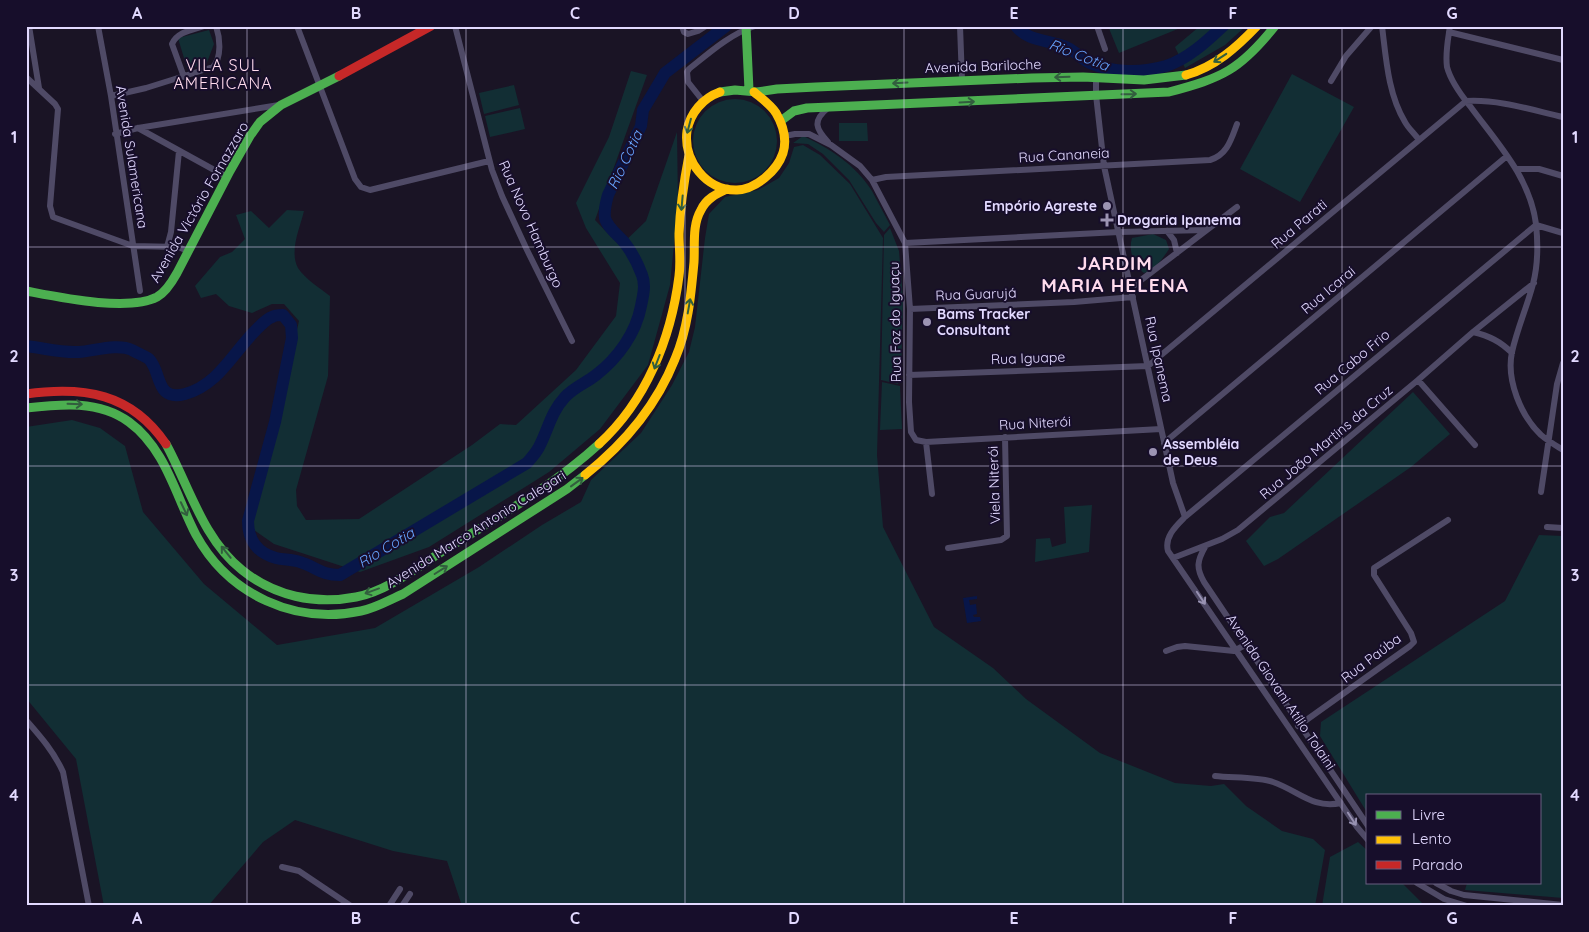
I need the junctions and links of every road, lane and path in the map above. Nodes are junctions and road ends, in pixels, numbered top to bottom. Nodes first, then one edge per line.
1 (28, 26) edge
2 (98, 26) edge
3 (204, 26) edge
4 (297, 26) edge
5 (431, 26) edge
6 (455, 26) edge
7 (682, 26) edge
8 (706, 26) edge
9 (960, 26) edge
10 (1097, 26) edge
11 (1256, 26) edge
12 (1275, 26) edge
13 (1372, 26) edge
14 (1382, 26) edge
15 (216, 27) edge
16 (749, 27) edge
17 (1450, 29) edge
18 (1105, 49) dead end
19 (1563, 60) edge
20 (26, 77) edge
21 (184, 77) junction
22 (1096, 77) junction
23 (962, 80) junction
24 (1331, 81) dead end
25 (320, 86) junction
26 (39, 88) junction
27 (752, 91) junction
28 (1096, 95) junction
29 (111, 96) junction
30 (703, 101) junction
31 (1466, 101) junction
32 (282, 104) junction
33 (828, 108) junction
34 (1563, 117) edge
35 (782, 120) junction
36 (1237, 124) dead end
37 (138, 128) junction
38 (116, 134) junction
39 (785, 136) junction
40 (1419, 140) junction
41 (831, 145) junction
42 (180, 151) junction
43 (689, 154) junction
44 (1507, 156) junction
45 (489, 161) junction
46 (1104, 166) junction
47 (1516, 168) junction
48 (1563, 176) edge
49 (227, 177) junction
50 (872, 180) junction
51 (727, 189) junction
52 (1237, 207) dead end
53 (1536, 225) junction
54 (1206, 230) junction
55 (1167, 231) junction
56 (1120, 232) junction
57 (1563, 233) edge
58 (905, 244) junction
59 (133, 246) junction
60 (167, 247) junction
61 (188, 251) junction
62 (1177, 253) junction
63 (1534, 283) junction
64 (1132, 287) junction
65 (26, 291) edge
66 (140, 291) dead end
67 (1133, 297) junction
68 (910, 309) junction
69 (1473, 332) junction
70 (572, 341) dead end
71 (1512, 353) junction
72 (1563, 363) edge
73 (1148, 366) junction
74 (909, 375) junction
75 (1418, 380) junction
76 (26, 394) edge
77 (26, 408) edge
78 (1161, 429) junction
79 (913, 436) joint
80 (1005, 437) junction
81 (1549, 441) junction
82 (926, 442) junction
83 (1164, 443) junction
84 (1475, 445) dead end
85 (1563, 450) edge
86 (1541, 492) dead end
87 (932, 494) dead end
88 (1184, 517) junction
89 (1448, 520) dead end
90 (1547, 527) dead end
91 (1563, 528) edge
92 (1205, 547) junction
93 (948, 548) dead end
94 (1168, 551) junction
95 (1184, 554) junction
96 (1173, 558) junction
97 (1245, 645) junction
98 (1166, 650) dead end
99 (1237, 650) junction
100 (26, 720) edge
101 (1300, 725) junction
102 (1292, 730) junction
103 (1215, 776) dead end
104 (1341, 803) junction
105 (1366, 823) edge
106 (1366, 837) edge
107 (282, 867) dead end
108 (1419, 884) edge
109 (1438, 884) edge
110 (400, 888) dead end
111 (410, 894) dead end
112 (1563, 905) edge
113 (90, 906) edge
114 (351, 906) edge
115 (389, 906) edge
116 (402, 906) edge
117 (1467, 906) edge

1 - 26 street
2 - 29 street, Avenida Sulamericana
3 - 21 street
4 - 25 street
5 - 25 main road, Avenida Victório Fornazzaro
6 - 45 street, Rua Novo Hamburgo
7 - 8 street
9 - 23 street
10 - 18 street
11 -> 22 main road, Avenida Bariloche
28 -> 12 main road
13 - 24 street
14 - 40 street
15 - 21 street
16 - 27 main road
16 - 30 street
17 - 19 street
17 - 31 street
20 - 26 street
21 - 29 street
22 -> 23 main road, Avenida Bariloche
22 - 28 street, Rua Ipanema
23 -> 27 main road, Avenida Bariloche
25 - 32 main road, Avenida Victório Fornazzaro
25 - 45 street
26 - 59 street
27 - 30 main road
27 - 35 main road
33 -> 28 main road
28 - 46 street, Rua Ipanema
29 - 38 street, Avenida Sulamericana
30 -> 43 main road
31 - 34 street
31 - 40 street, Rua Parati
31 - 44 street
32 - 37 street
32 - 49 main road, Avenida Victório Fornazzaro
33 - 35 main road
33 - 41 street, Rua Foz do Iguaçu
35 - 39 main road
36 - 46 street, Rua Cananeia
37 - 38 street
37 - 42 street
38 - 59 street, Avenida Sulamericana
39 - 41 street, Rua Foz do Iguaçu
39 - 51 main road
40 - 73 street, Rua Parati
41 - 50 street, Rua Foz do Iguaçu
42 - 49 street
42 - 60 street
43 - 51 main road
43 -> 76 main road, Avenida Marco Antonio Calegari
44 - 47 street
44 - 83 street, Rua Icarai
45 - 70 street, Rua Novo Hamburgo
46 - 50 street, Rua Cananeia
46 - 56 street, Rua Ipanema
47 - 48 street
47 - 53 street
49 - 61 main road, Avenida Victório Fornazzaro
50 - 58 street, Rua Foz do Iguaçu
77 -> 51 main road, Avenida Marco Antonio Calegari
52 - 54 street
53 - 57 street
53 - 63 street
53 - 88 street, Rua Cabo Frio
54 - 55 street
54 - 62 street
55 - 56 street
55 - 62 street
56 - 58 street
56 - 64 street, Rua Ipanema
58 - 68 street, Rua Foz do Iguaçu
59 - 60 street
59 - 66 street, Avenida Sulamericana
60 - 61 street
61 - 65 main road, Avenida Victório Fornazzaro
62 - 64 street
63 - 69 street, Rua João Martins da Cruz
63 - 71 street
64 - 67 street, Rua Ipanema
67 - 68 street, Rua Guarujá
67 - 73 street, Rua Ipanema
68 - 74 street, Rua Foz do Iguaçu
69 - 71 street
69 - 75 street, Rua João Martins da Cruz
71 - 81 street
72 - 81 street
73 - 74 street, Rua Iguape
73 - 78 street, Rua Ipanema
74 - 79 street, Rua Foz do Iguaçu
75 - 84 street
75 - 92 street, Rua João Martins da Cruz
78 - 80 street, Rua Niterói
78 - 83 street, Rua Ipanema
79 - 82 street, Rua Niterói
80 - 82 street, Rua Niterói
80 - 93 street, Viela Niterói
81 - 85 street
81 - 86 street
82 - 87 street
83 - 88 street, Rua Ipanema
88 - 94 street
89 - 101 street, Rua Paúba
90 - 91 street
92 - 95 street, Rua João Martins da Cruz
92 - 97 street, Avenida Giovani Atílio Tolaini
94 - 95 street, Rua João Martins da Cruz
94 - 96 street, Avenida Giovani Atílio Tolaini
95 - 96 street, Rua João Martins da Cruz
96 -> 99 street, Avenida Giovani Atílio Tolaini
97 - 99 street
97 - 101 street, Avenida Giovani Atílio Tolaini
98 - 99 street
99 - 102 street, Avenida Giovani Atílio Tolaini
100 - 113 street
101 - 102 street
101 - 105 street, Avenida Giovani Atílio Tolaini
102 - 104 street, Avenida Giovani Atílio Tolaini
103 - 104 street
104 -> 106 street, Avenida Giovani Atílio Tolaini
107 - 114 street
108 - 117 street
109 - 112 street
110 - 115 street
111 - 116 street

